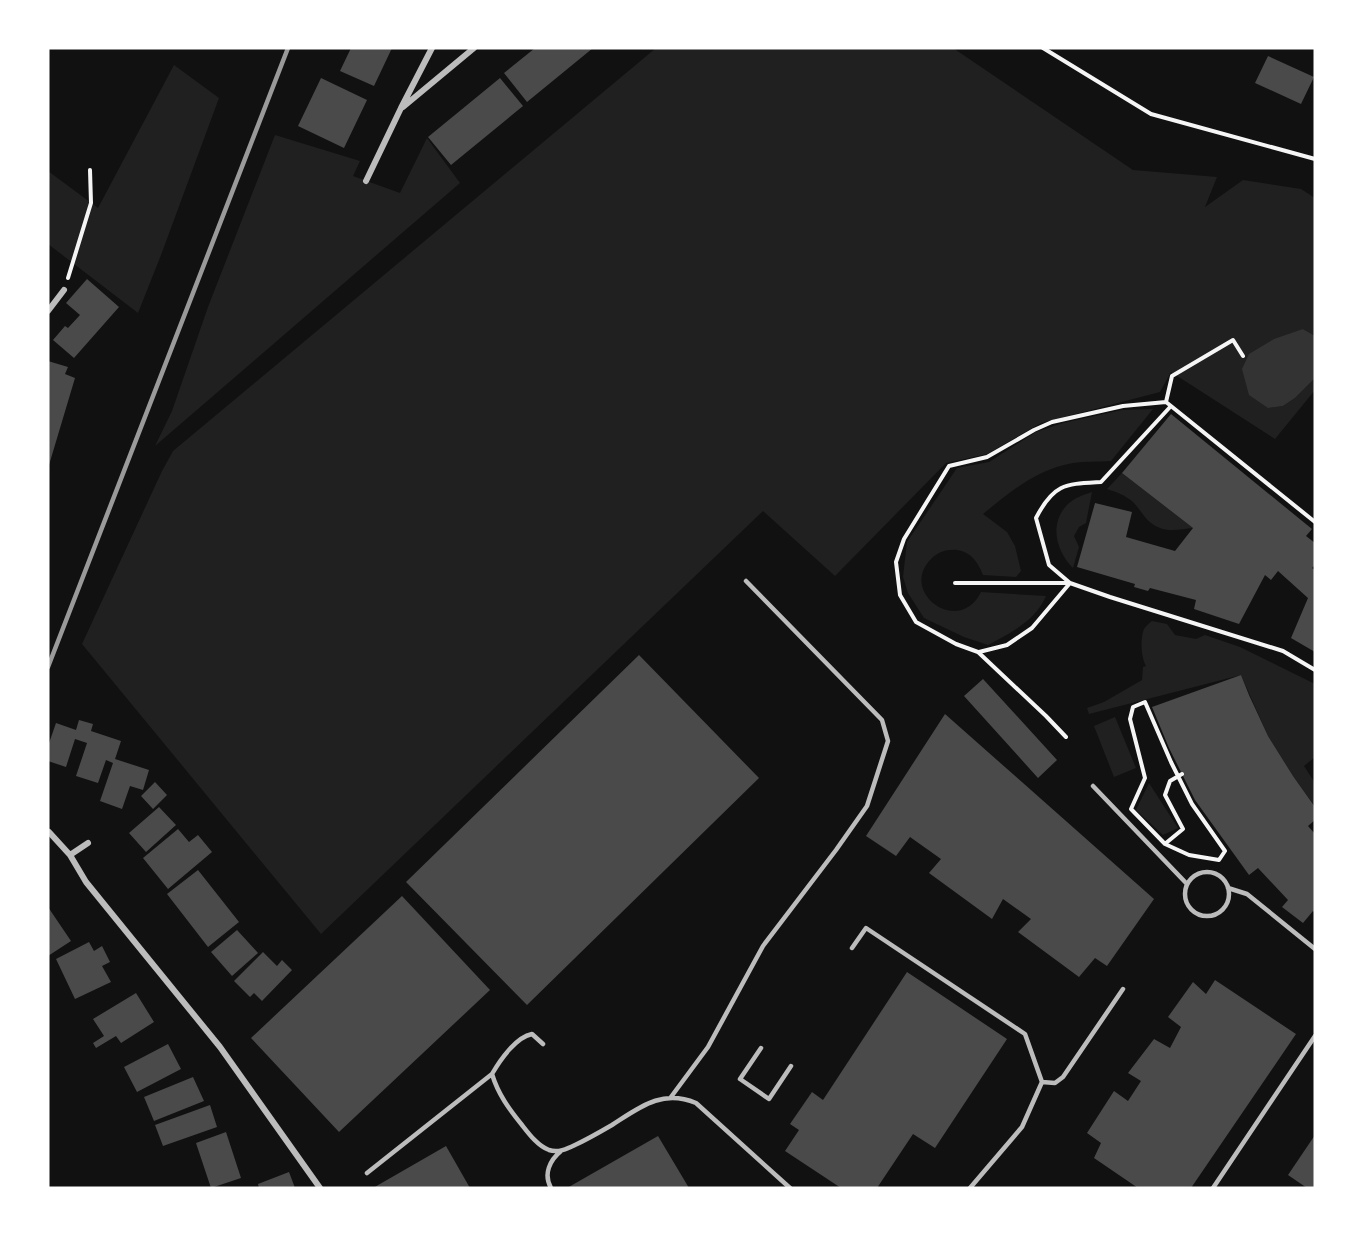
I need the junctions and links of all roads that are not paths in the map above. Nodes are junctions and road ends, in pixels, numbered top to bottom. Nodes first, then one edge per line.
1 (432, 48) edge
2 (474, 48) edge
3 (401, 108) junction
4 (366, 181) dead end
5 (64, 290) road end
6 (48, 310) edge
7 (746, 581) dead end
8 (1093, 786) dead end
9 (50, 832) dead end
10 (88, 843) dead end
11 (70, 855) junction
12 (1187, 884) junction
13 (1228, 888) junction
14 (852, 948) dead end
15 (1315, 949) edge
16 (1123, 989) dead end
17 (1315, 1036) edge
18 (543, 1044) dead end
19 (761, 1048) dead end
20 (791, 1066) dead end
21 (492, 1074) junction
22 (1042, 1082) junction
23 (671, 1097) junction
24 (561, 1151) junction
25 (367, 1173) dead end
26 (320, 1188) edge
27 (551, 1188) edge
28 (790, 1188) edge
29 (970, 1188) edge
30 (1213, 1188) edge

1 - 3 street
2 - 3 street
3 - 4 street
5 - 6 street
7 - 23 lane
8 - 12 lane
9 - 11 street
10 - 11 street
11 - 26 street
12 - 13 lane
12 - 13 lane
13 - 15 lane
14 - 22 lane
16 - 22 lane
17 - 30 lane
18 - 21 lane
19 - 20 lane
21 - 24 lane
21 - 25 lane
22 - 29 lane
23 - 24 lane
23 - 28 lane
24 - 27 lane

